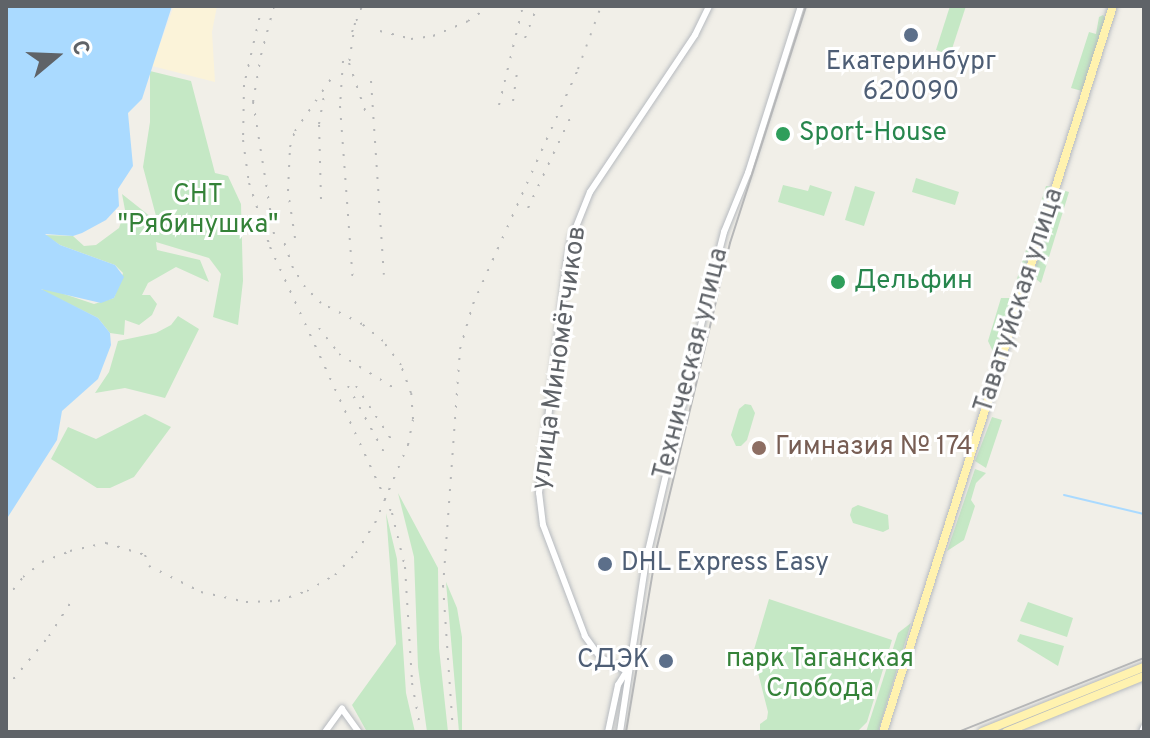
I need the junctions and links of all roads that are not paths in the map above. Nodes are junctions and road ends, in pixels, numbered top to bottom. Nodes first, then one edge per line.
1 (709, 6) edge
2 (801, 6) edge
3 (1113, 6) edge
4 (1144, 667) edge
5 (627, 671) junction
6 (1144, 676) edge
7 (325, 732) edge
8 (359, 732) edge
9 (608, 732) edge
10 (620, 732) edge
11 (883, 732) edge
12 (982, 732) edge
13 (1006, 732) edge

1 - 5 main road, улица Миномётчиков
2 - 5 main road, Техническая улица
3 - 11 main road, Таватуйская улица
4 - 12 main road
5 - 9 main road
5 - 10 main road, Техническая улица
6 - 13 main road
7 - 8 main road

